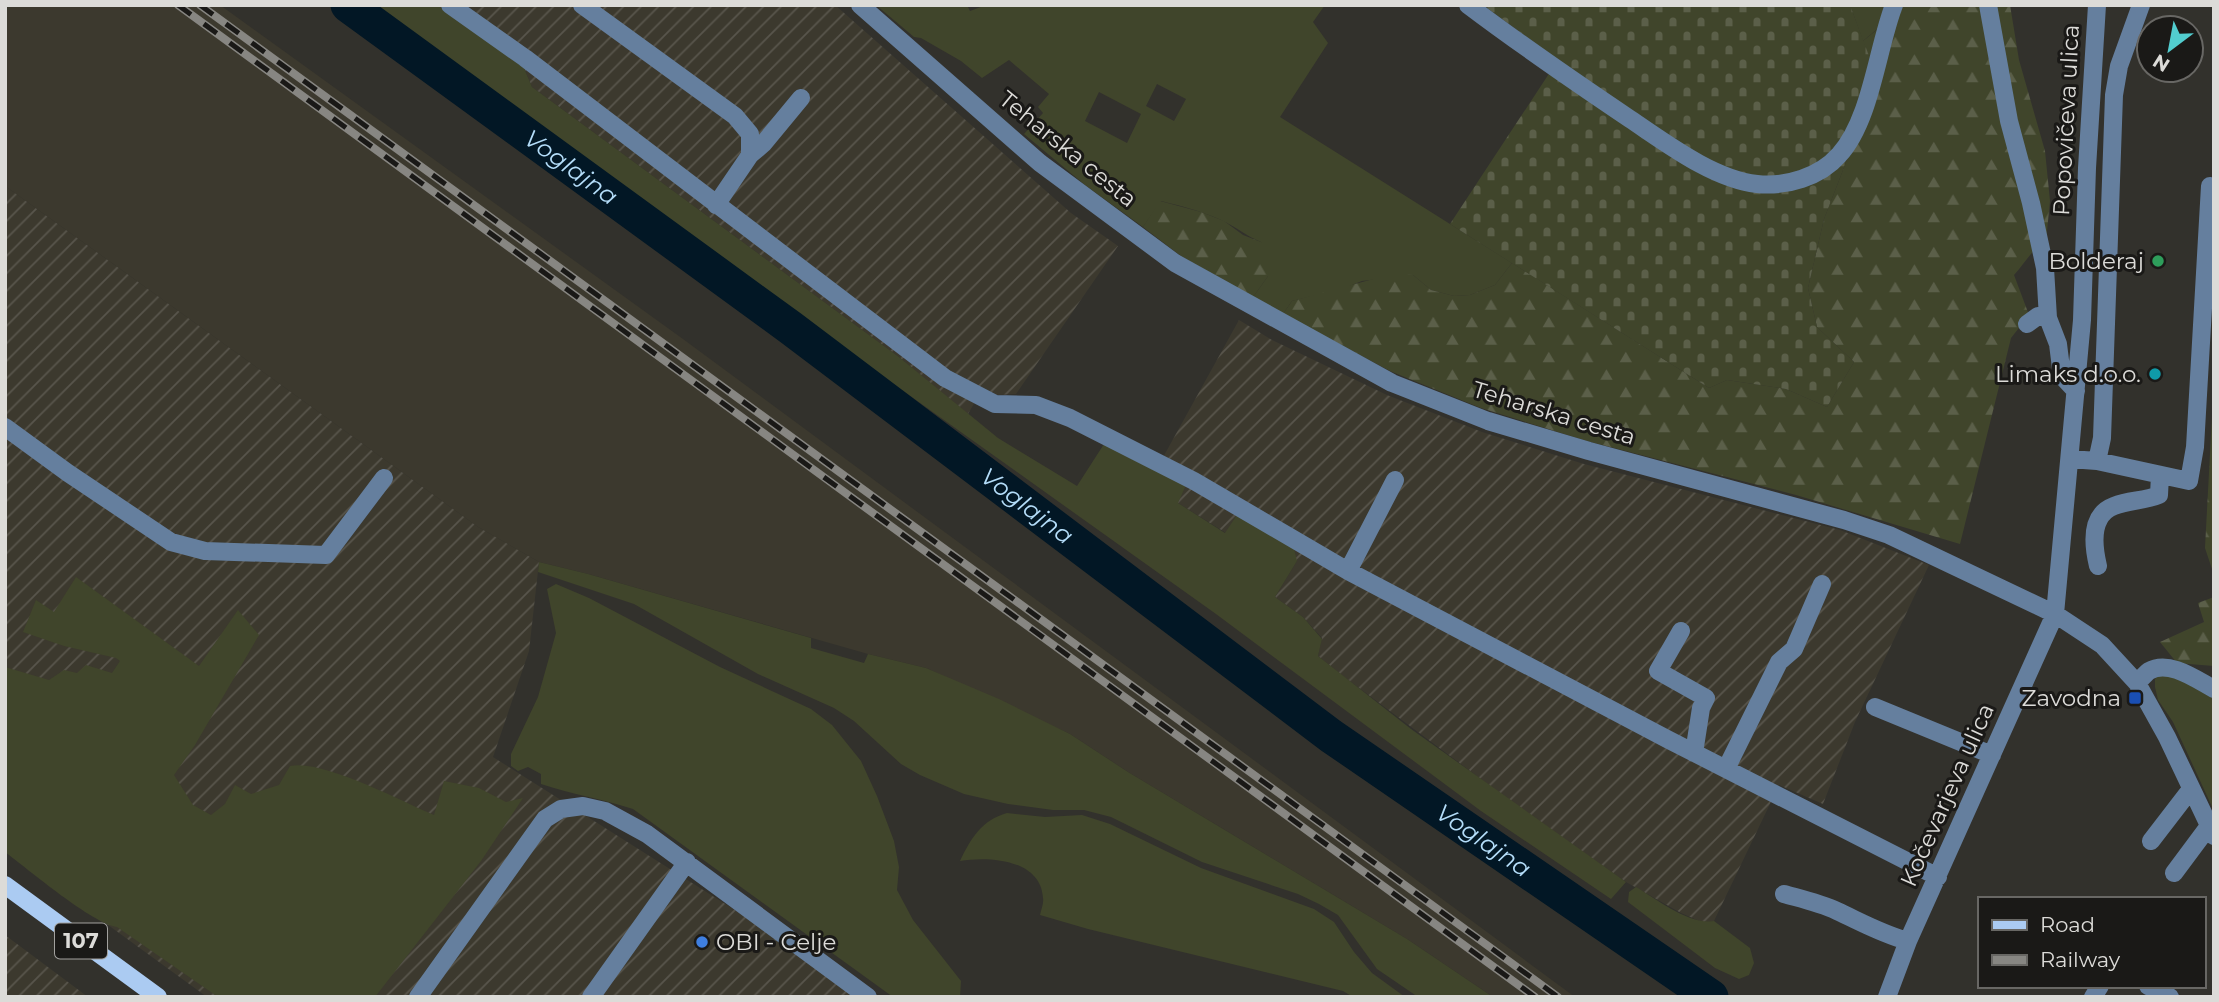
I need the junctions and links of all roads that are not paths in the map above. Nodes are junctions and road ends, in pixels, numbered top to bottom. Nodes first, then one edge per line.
1 (450, 5) edge
2 (582, 5) edge
3 (860, 5) edge
4 (1468, 5) edge
5 (1894, 5) edge
6 (1988, 5) edge
7 (2097, 5) edge
8 (2141, 5) edge
9 (801, 98) dead end
10 (750, 155) junction
11 (2210, 186) dead end
12 (716, 205) junction
13 (2048, 318) junction
14 (2027, 324) dead end
15 (2076, 391) junction
16 (5, 427) edge
17 (2070, 459) junction
18 (2097, 461) junction
19 (2160, 475) junction
20 (384, 478) dead end
21 (1395, 480) dead end
22 (2098, 566) dead end
23 (1348, 571) junction
24 (1822, 584) dead end
25 (2055, 614) junction
26 (1681, 631) dead end
27 (2137, 683) junction
28 (2214, 689) edge
29 (1875, 706) dead end
30 (1694, 753) junction
31 (1992, 755) junction
32 (1726, 769) junction
33 (2191, 789) junction
34 (2211, 831) edge
35 (2151, 841) dead end
36 (687, 862) junction
37 (2174, 873) dead end
38 (1938, 877) junction
39 (5, 885) edge
40 (1784, 894) dead end
41 (1908, 942) junction
42 (2152, 988) edge
43 (158, 997) edge
44 (418, 997) edge
45 (591, 997) edge
46 (868, 997) edge
47 (1887, 997) edge
48 (2170, 997) edge

1 - 12 street
2 - 10 street
3 - 25 street, Teharska cesta
4 - 5 street
6 - 13 street
7 - 15 street, Popovičeva ulica
8 - 18 street
9 - 10 street
10 - 12 street
11 - 19 street
12 - 23 street
13 - 14 street
13 - 15 street
15 - 17 street, Popovičeva ulica
16 - 20 street
17 - 18 street
17 - 25 street, Popovičeva ulica
18 - 19 street
19 - 22 street
21 - 23 street
23 - 30 street
24 - 32 street
25 - 27 street, Teharska cesta
25 - 31 street, Kočevarjeva ulica
26 - 30 street
27 - 28 street
27 - 33 street, Teharska cesta
29 - 31 street
30 - 32 street
31 - 38 street, Kočevarjeva ulica
32 - 38 street
33 - 34 street, Teharska cesta
33 - 35 street
34 - 37 street
36 - 44 street
36 - 45 street
36 - 46 street
38 - 41 street, Kočevarjeva ulica
39 - 43 main road, 107
40 - 41 street
41 - 47 street, Kočevarjeva ulica
42 - 48 street

